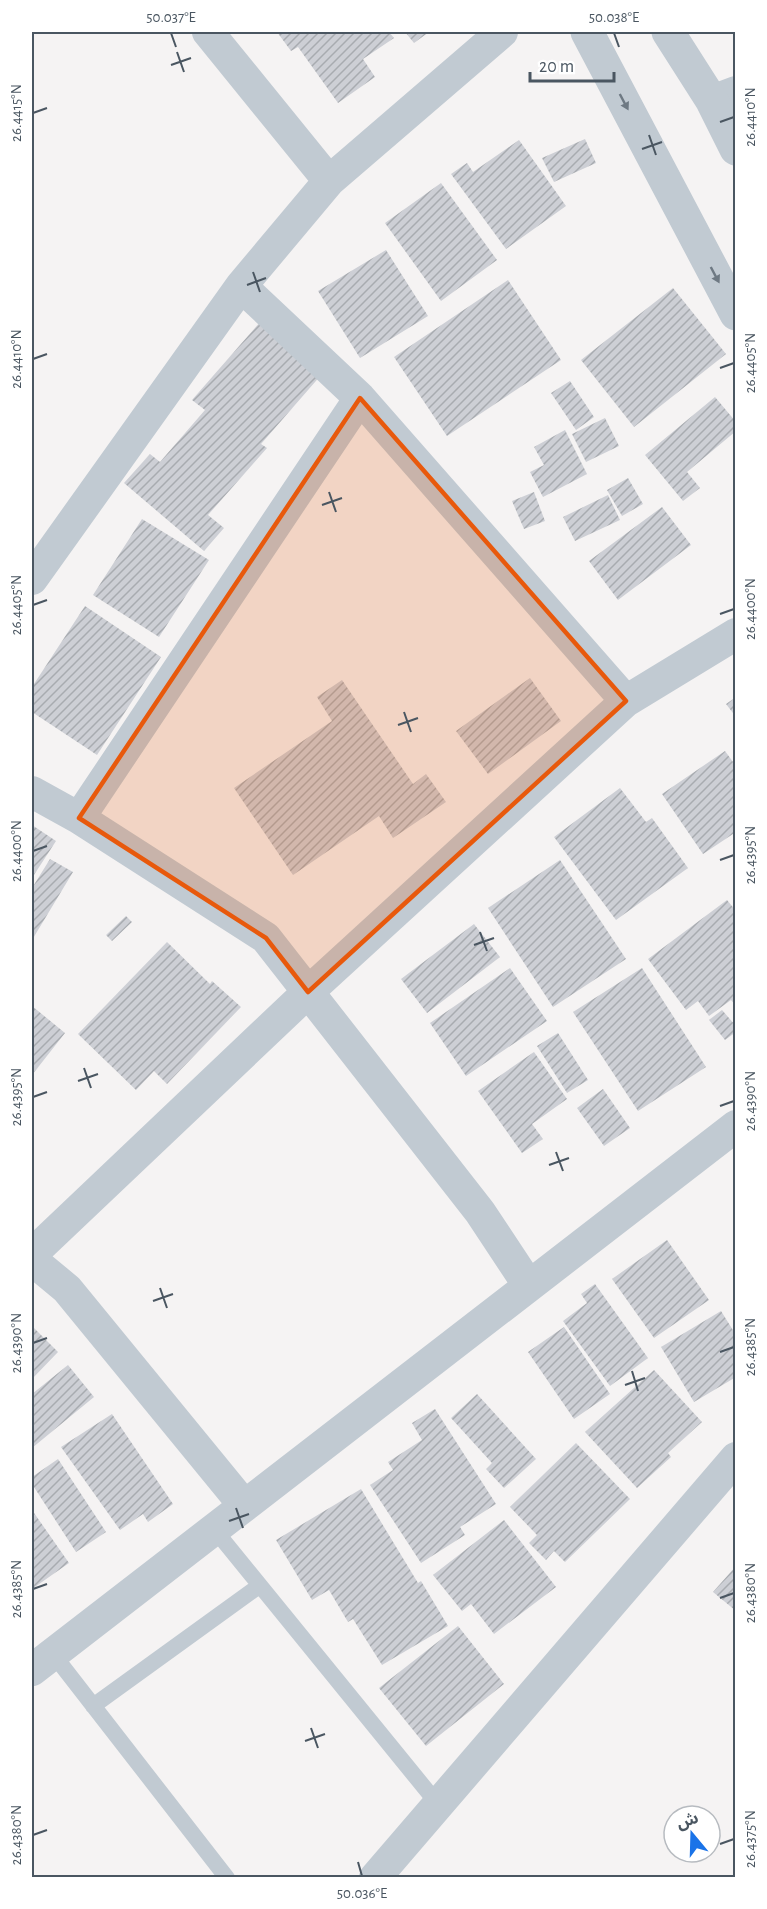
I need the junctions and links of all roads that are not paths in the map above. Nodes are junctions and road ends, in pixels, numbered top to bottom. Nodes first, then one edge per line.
1 (208, 32) edge
2 (502, 32) edge
3 (587, 32) edge
4 (668, 32) edge
5 (724, 96) edge
6 (735, 149) edge
7 (328, 181) junction
8 (241, 286) junction
9 (735, 314) edge
10 (360, 398) junction
11 (32, 579) edge
12 (735, 634) edge
13 (626, 701) junction
14 (32, 792) edge
15 (79, 818) junction
16 (308, 992) junction
17 (735, 1126) edge
18 (32, 1254) edge
19 (32, 1260) edge
20 (529, 1286) junction
21 (735, 1458) edge
22 (244, 1505) junction
23 (214, 1529) junction
24 (259, 1586) junction
25 (42, 1662) edge
26 (93, 1706) junction
27 (437, 1803) junction
28 (227, 1878) edge
29 (375, 1878) edge

1 - 7 street
2 - 7 street
3 -> 9 street
4 - 5 street
5 - 6 street
7 - 8 street
8 - 10 street
8 - 11 street
10 - 13 street
10 - 15 street
12 - 13 street
13 - 16 street
14 - 15 street
15 - 16 street
16 - 18 street
16 - 20 street
17 - 20 street
19 - 22 street
20 - 22 street
21 - 27 street
22 - 23 street
23 - 24 lane
23 - 25 street
24 - 26 lane
24 - 27 lane
25 - 26 lane
26 - 28 lane
27 - 29 street

